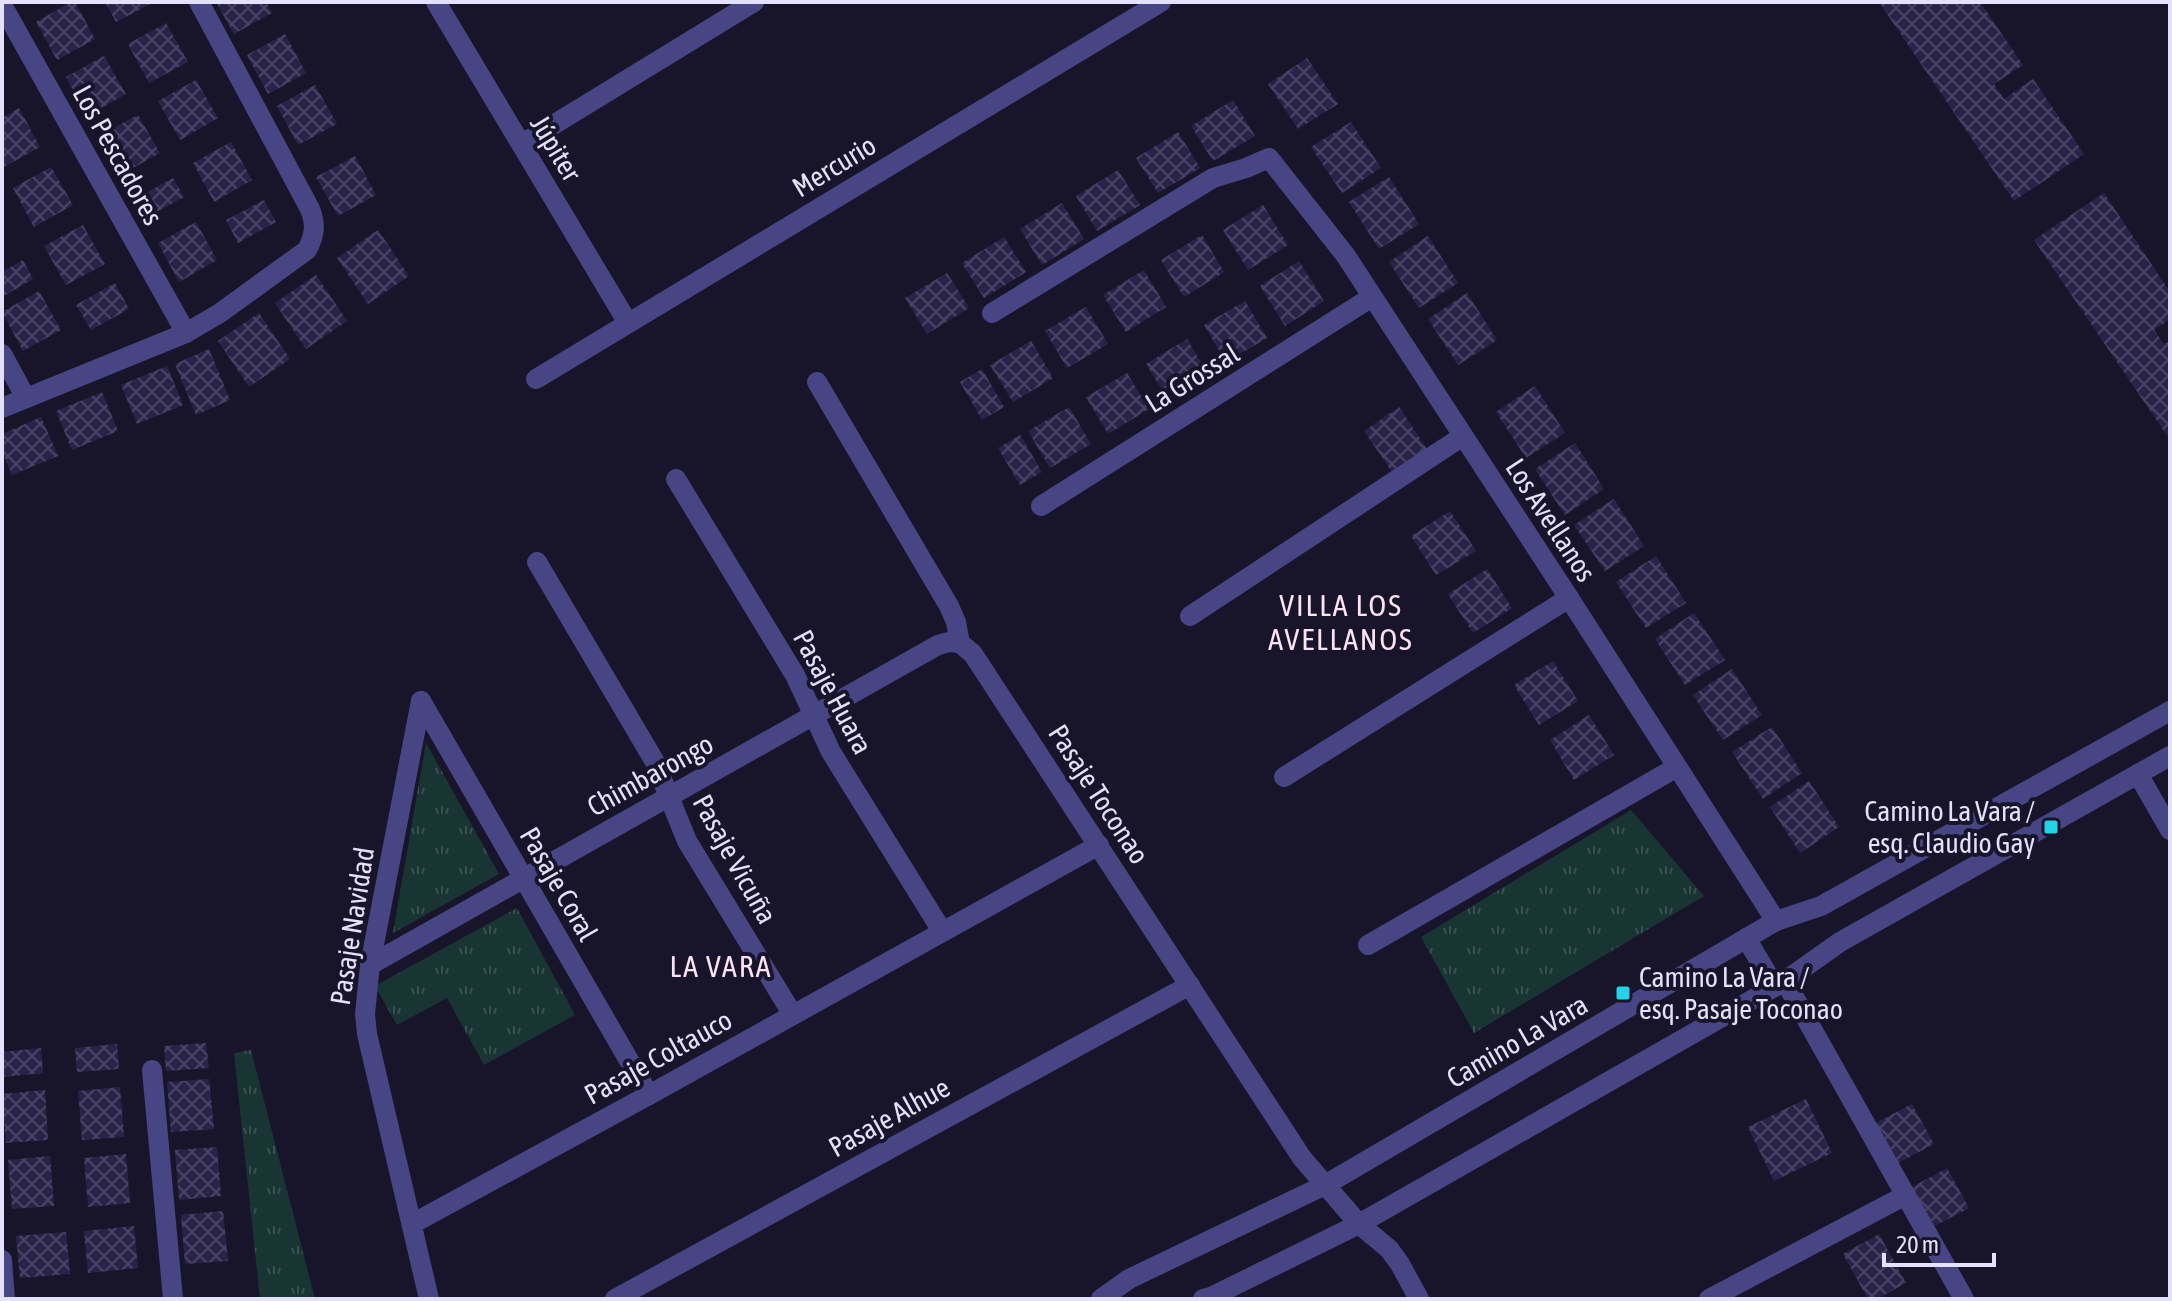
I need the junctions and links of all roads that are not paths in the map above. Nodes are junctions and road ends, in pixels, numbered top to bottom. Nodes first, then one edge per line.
1 (199, 2) edge
2 (754, 2) edge
3 (1161, 2) edge
4 (442, 4) edge
5 (2, 5) edge
6 (522, 144) junction
7 (1372, 297) junction
8 (992, 313) dead end
9 (628, 323) junction
10 (186, 333) junction
11 (2, 354) edge
12 (536, 379) dead end
13 (817, 382) dead end
14 (26, 398) junction
15 (2, 408) edge
16 (1463, 436) junction
17 (676, 479) dead end
18 (1041, 506) dead end
19 (537, 562) dead end
20 (1569, 598) junction
21 (1190, 616) dead end
22 (960, 643) junction
23 (421, 701) joint
24 (2170, 711) edge
25 (814, 715) junction
26 (2170, 756) edge
27 (1677, 767) junction
28 (2138, 774) junction
29 (1284, 777) dead end
30 (669, 796) junction
31 (2170, 830) edge
32 (1099, 845) junction
33 (524, 878) junction
34 (1776, 921) junction
35 (942, 931) junction
36 (1746, 938) junction
37 (1368, 945) dead end
38 (370, 965) junction
39 (1780, 984) junction
40 (1190, 985) junction
41 (793, 1015) junction
42 (152, 1070) dead end
43 (649, 1095) junction
44 (1325, 1185) junction
45 (1906, 1195) junction
46 (412, 1224) junction
47 (1359, 1224) junction
48 (2, 1260) edge
49 (5, 1299) edge
50 (173, 1299) edge
51 (429, 1299) edge
52 (615, 1299) edge
53 (1101, 1299) edge
54 (1203, 1299) edge
55 (1419, 1299) edge
56 (1709, 1299) edge
57 (1964, 1299) edge

1 - 10 street
2 - 6 street
3 - 9 street, Mercurio
4 - 6 street, Júpiter
5 - 10 street, Los Pescadores
6 - 9 street, Júpiter
7 - 8 street, Los Avellanos
7 - 16 street, Los Avellanos
7 - 18 street, La Grossal
9 - 12 street, Mercurio
10 - 14 street
11 - 14 street
13 - 22 street, Pasaje Toconao
14 - 15 street
16 - 20 street, Los Avellanos
16 - 21 street
17 - 25 street, Pasaje Huara
19 - 30 street, Pasaje Vicuña
20 - 27 street, Los Avellanos
20 - 29 street
22 - 25 street, Chimbarongo
22 - 32 street, Pasaje Toconao
23 - 33 street, Pasaje Coral
23 - 38 street, Pasaje Navidad
24 - 34 street, Camino La Vara
25 - 30 street, Chimbarongo
25 - 35 street, Pasaje Huara
26 - 28 street
27 - 34 street, Los Avellanos
27 - 37 street
28 - 31 street
28 - 39 street
30 - 33 street, Chimbarongo
30 - 41 street, Pasaje Vicuña
32 - 35 street, Pasaje Coltauco
32 - 40 street, Pasaje Toconao
33 - 38 street, Chimbarongo
33 - 43 street, Pasaje Coral
34 - 36 street, Camino La Vara
35 - 41 street, Pasaje Coltauco
36 - 39 street
36 - 44 street, Camino La Vara
38 - 46 street, Pasaje Navidad
39 - 45 street
39 - 47 street
40 - 44 street, Pasaje Toconao
40 - 52 street, Pasaje Alhue
41 - 43 street, Pasaje Coltauco
42 - 50 street
43 - 46 street, Pasaje Coltauco
44 - 47 street, Pasaje Toconao
44 - 53 street, Camino La Vara
45 - 56 street
45 - 57 street
46 - 51 street, Pasaje Navidad
47 - 54 street
47 - 55 street, Pasaje Toconao
48 - 49 street

